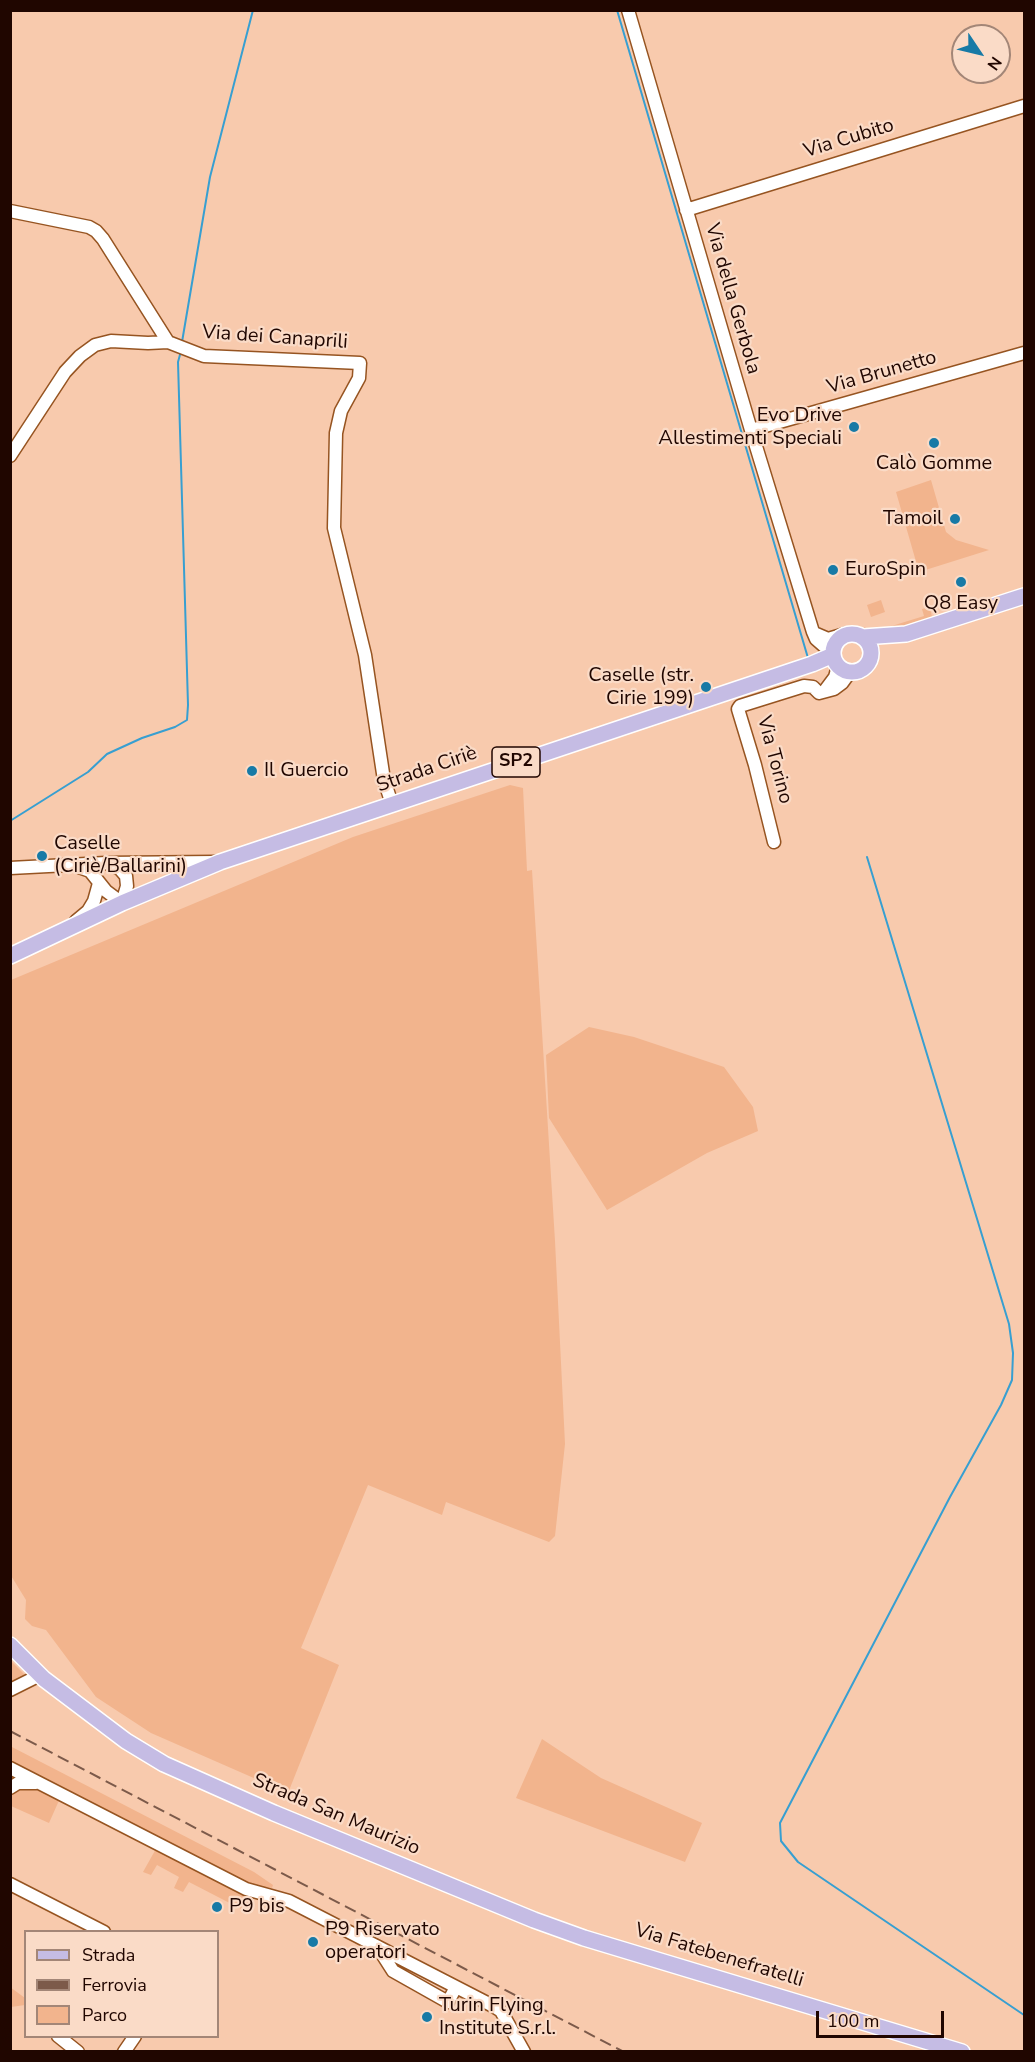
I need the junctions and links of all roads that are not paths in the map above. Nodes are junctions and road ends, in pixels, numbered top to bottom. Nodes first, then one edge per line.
1 (628, 10) edge
2 (1024, 106) edge
3 (686, 210) junction
4 (10, 212) edge
5 (169, 342) junction
6 (1024, 353) edge
7 (750, 430) junction
8 (10, 456) edge
9 (1024, 596) edge
10 (813, 632) junction
11 (845, 634) junction
12 (906, 634) junction
13 (863, 637) junction
14 (870, 659) junction
15 (838, 661) junction
16 (392, 804) junction
17 (774, 842) dead end
18 (220, 862) junction
19 (106, 863) junction
20 (54, 865) junction
21 (10, 868) edge
22 (99, 883) junction
23 (122, 903) junction
24 (65, 930) junction
25 (10, 956) edge
26 (10, 1645) edge
27 (40, 1675) junction
28 (10, 1690) edge
29 (10, 1768) edge
30 (43, 1785) junction
31 (10, 1788) edge
32 (10, 1884) edge
33 (534, 1920) joint
34 (100, 1930) edge
35 (134, 2038) edge
36 (62, 2044) edge
37 (78, 2052) edge
38 (124, 2052) edge
39 (524, 2052) edge
40 (962, 2052) edge

1 - 3 street, Via della Gerbola
2 - 3 street, Via Cubito
3 - 7 street, Via della Gerbola
4 - 5 street
5 - 8 street, Via dei Canaprili
5 - 16 street, Via dei Canaprili
6 - 7 street, Via Brunetto
7 - 10 street, Via della Gerbola
9 - 12 main road
10 - 11 street
10 - 15 street
11 - 13 main road
11 - 15 main road
12 - 13 main road
12 - 14 main road
13 - 14 main road
14 - 15 main road
15 - 16 main road, Strada Ciriè / SP2
15 - 17 street, Via Torino
16 - 18 main road, Strada Ciriè / SP2
18 - 19 street, Strada Ciriè
18 - 23 main road, SP2
19 - 20 street, Strada Ciriè
19 - 23 street
20 - 21 street, Strada Ciriè
20 - 22 street
22 - 23 street
22 - 24 street
23 - 24 main road, SP2
24 - 25 main road, SP2
26 - 27 main road, Strada San Maurizio
27 - 28 street
27 - 33 main road, Strada San Maurizio
29 - 30 street
30 - 31 street
30 - 39 street
32 - 34 street
33 - 40 main road, Via Fatebenefratelli
35 - 38 street
36 - 37 street

